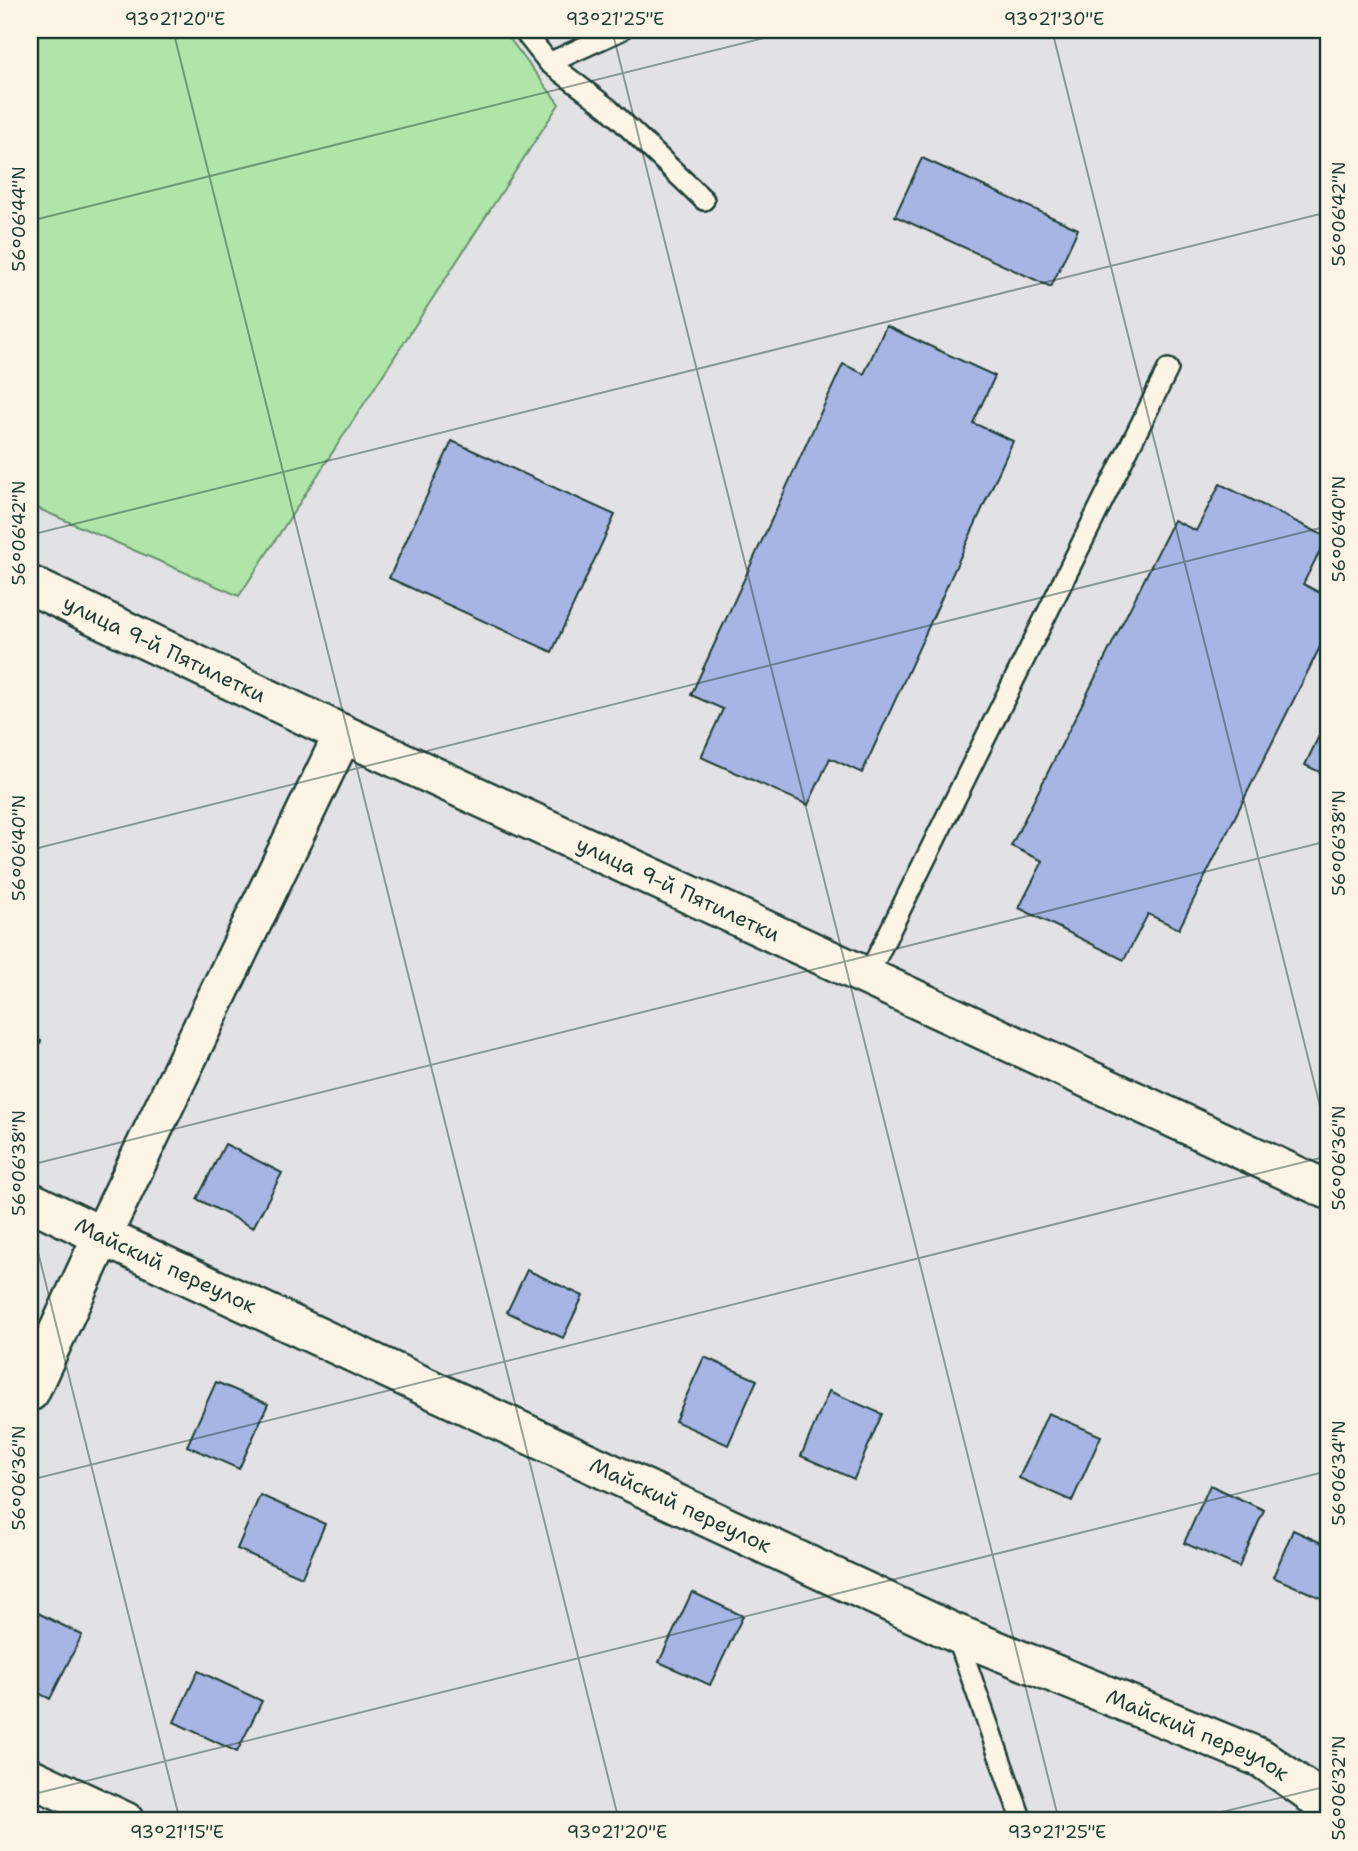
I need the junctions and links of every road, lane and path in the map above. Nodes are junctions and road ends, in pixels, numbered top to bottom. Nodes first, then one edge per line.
1 (523, 30) edge
2 (621, 30) edge
3 (549, 63) junction
4 (704, 200) dead end
5 (1167, 369) dead end
6 (30, 586) edge
7 (343, 734) junction
8 (867, 978) junction
9 (1328, 1190) edge
10 (30, 1201) edge
11 (102, 1236) junction
12 (30, 1392) edge
13 (955, 1633) junction
14 (30, 1777) edge
15 (1328, 1811) edge
16 (125, 1821) edge
17 (1022, 1821) edge

1 - 3 lane
2 - 3 lane
3 - 4 lane
5 - 8 lane
6 - 7 street, улица 9-й Пятилетки
7 - 8 street, улица 9-й Пятилетки
7 - 11 street
8 - 9 street, улица 9-й Пятилетки
10 - 11 street, Майский переулок
11 - 12 street
11 - 13 street, Майский переулок
13 - 15 street, Майский переулок
13 - 17 lane
14 - 16 street

